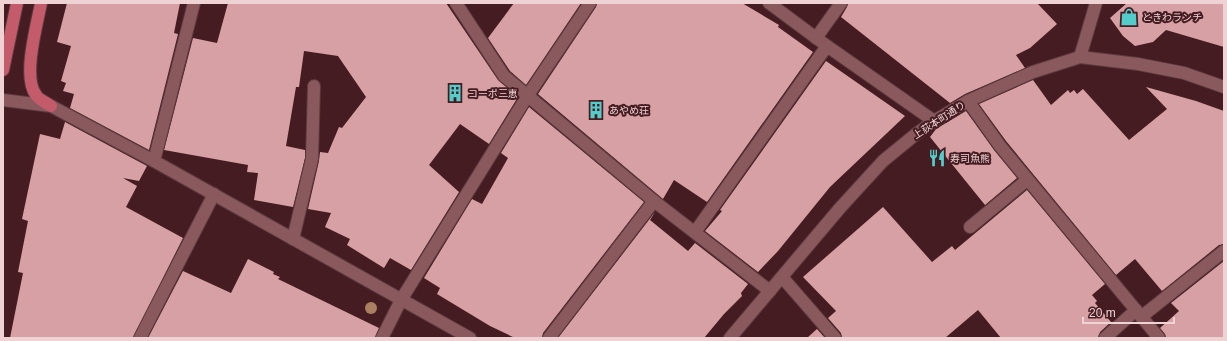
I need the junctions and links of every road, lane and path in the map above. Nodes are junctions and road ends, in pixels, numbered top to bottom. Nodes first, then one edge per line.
1 (17, 3) edge
2 (41, 3) edge
3 (194, 3) edge
4 (456, 3) edge
5 (590, 3) edge
6 (769, 3) edge
7 (841, 3) edge
8 (1096, 3) edge
9 (816, 38) junction
10 (827, 46) junction
11 (1080, 57) junction
12 (3, 70) edge
13 (314, 86) dead end
14 (1224, 87) edge
15 (528, 95) junction
16 (3, 100) edge
17 (968, 101) junction
18 (51, 106) junction
19 (934, 121) junction
20 (154, 161) junction
21 (1027, 180) junction
22 (214, 194) junction
23 (654, 201) junction
24 (970, 227) dead end
25 (695, 232) junction
26 (293, 238) junction
27 (1224, 250) edge
28 (782, 277) junction
29 (770, 291) junction
30 (402, 300) junction
31 (1139, 314) junction
32 (140, 338) edge
33 (382, 338) edge
34 (470, 338) edge
35 (549, 338) edge
36 (730, 338) edge
37 (835, 338) edge
38 (1105, 338) edge
39 (1159, 338) edge

1 - 12 main road
2 - 18 main road
3 - 20 street
4 - 15 street
5 - 15 street
6 - 9 street
7 - 9 street
8 - 11 street
9 - 10 street
10 - 19 street
10 - 25 street
11 - 14 street, 上荻本町通り
11 - 17 street, 上荻本町通り
13 - 26 street
15 - 23 street
15 - 30 street
16 - 18 street
17 - 19 street, 上荻本町通り
17 - 21 street
18 - 20 street
19 - 28 street, 上荻本町通り
20 - 22 street
21 - 24 street
21 - 31 street
22 - 26 street
22 - 32 street
23 - 25 street
23 - 35 street
25 - 29 street
26 - 30 street
27 - 31 street
28 - 29 street, 上荻本町通り
28 - 37 street
29 - 36 street, 上荻本町通り
30 - 33 street
30 - 34 street
31 - 38 street
31 - 39 street

